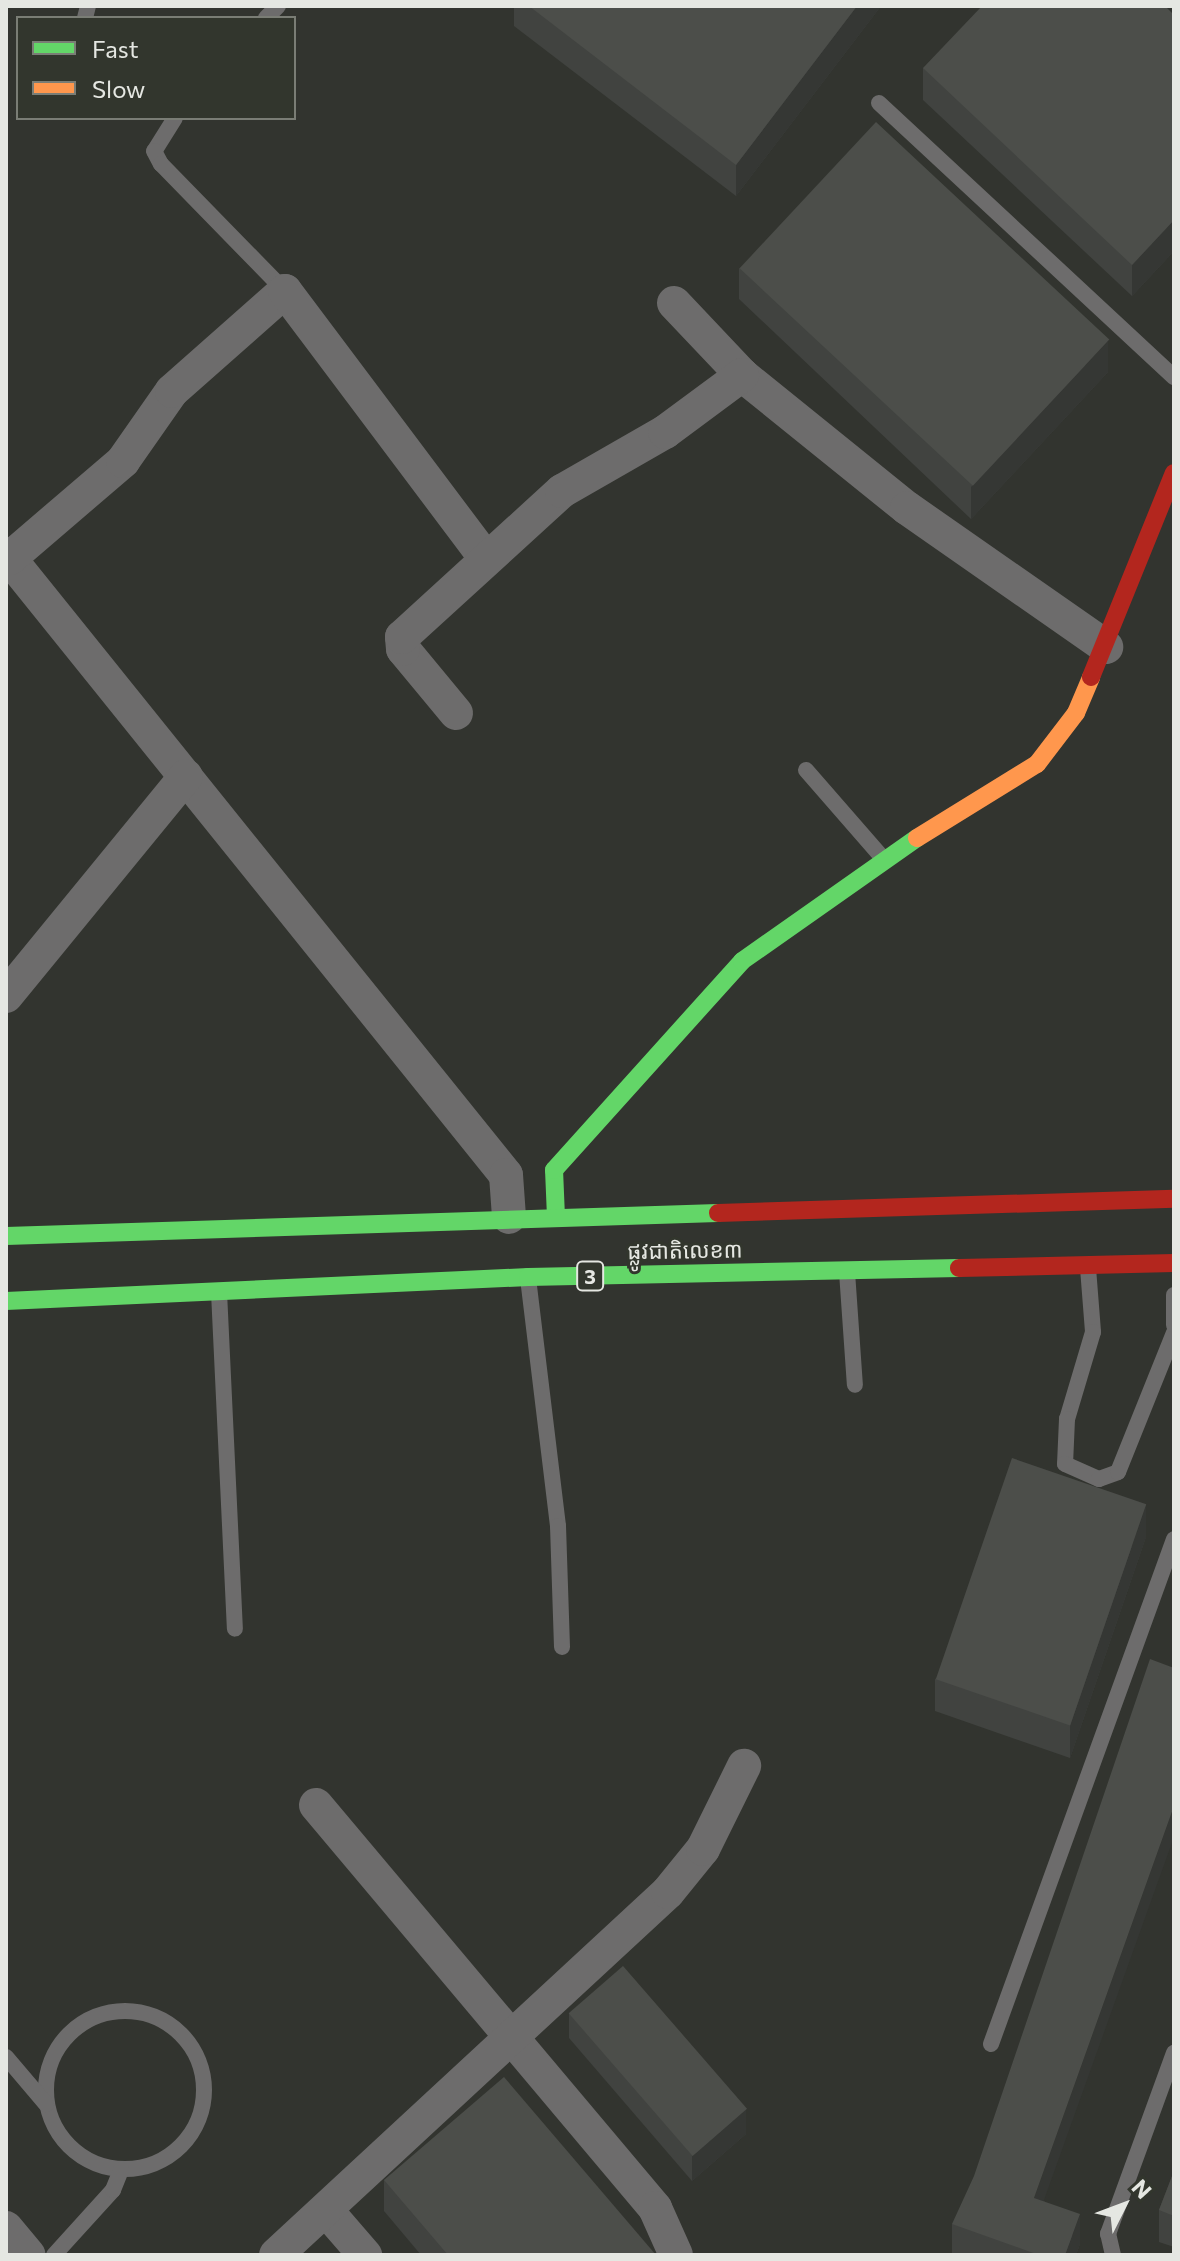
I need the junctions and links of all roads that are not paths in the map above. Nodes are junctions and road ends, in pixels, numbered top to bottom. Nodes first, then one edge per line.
1 (879, 103) dead end
2 (174, 120) edge
3 (285, 291) junction
4 (674, 303) dead end
5 (742, 375) junction
6 (1174, 377) edge
7 (1174, 473) edge
8 (8, 556) edge
9 (485, 557) junction
10 (1106, 647) junction
11 (456, 713) dead end
12 (806, 770) dead end
13 (186, 776) junction
14 (883, 859) junction
15 (6, 996) edge
16 (554, 1170) junction
17 (506, 1175) junction
18 (1174, 1199) edge
19 (509, 1217) junction
20 (556, 1217) junction
21 (6, 1236) edge
22 (1174, 1263) edge
23 (1088, 1265) junction
24 (847, 1270) junction
25 (528, 1277) junction
26 (219, 1291) junction
27 (1174, 1295) edge
28 (6, 1301) edge
29 (1174, 1325) edge
30 (1174, 1333) edge
31 (855, 1385) dead end
32 (1174, 1539) edge
33 (235, 1629) dead end
34 (562, 1647) dead end
35 (744, 1766) dead end
36 (316, 1805) dead end
37 (514, 2037) junction
38 (991, 2044) dead end
39 (1174, 2053) edge
40 (6, 2057) edge
41 (46, 2104) junction
42 (121, 2170) junction
43 (326, 2210) junction
44 (6, 2228) edge
45 (29, 2255) edge
46 (54, 2255) edge
47 (276, 2255) edge
48 (365, 2255) edge
49 (676, 2255) edge
50 (1113, 2255) edge

1 - 6 lane
2 - 3 lane
3 - 8 street
3 - 9 street
4 - 5 street
5 - 9 street
5 - 10 street
7 - 10 main road
8 - 13 street
9 - 11 street
10 - 14 main road
12 - 14 lane
13 - 15 street
13 - 17 street
14 - 16 main road
16 - 17 street
16 - 20 main road
17 - 19 street
18 - 20 main road, ផ្លូវជាតិលេខ៣
19 - 20 main road, ផ្លូវជាតិលេខ៣
19 - 21 main road, ផ្លូវជាតិលេខ៣
22 - 23 main road, ផ្លូវជាតិលេខ៣ / 3
23 - 24 main road, ផ្លូវជាតិលេខ៣ / 3
23 - 30 lane
24 - 25 main road, ផ្លូវជាតិលេខ៣ / 3
24 - 31 lane
25 - 26 main road, ផ្លូវជាតិលេខ៣ / 3
25 - 34 lane
26 - 28 main road, ផ្លូវជាតិលេខ៣ / 3
26 - 33 lane
27 - 29 lane
32 - 38 lane
35 - 37 street
36 - 37 street
37 - 43 street
37 - 49 street
39 - 50 lane
40 - 41 lane
41 - 42 lane
41 - 42 lane
42 - 46 lane
43 - 47 street
43 - 48 street
44 - 45 street

